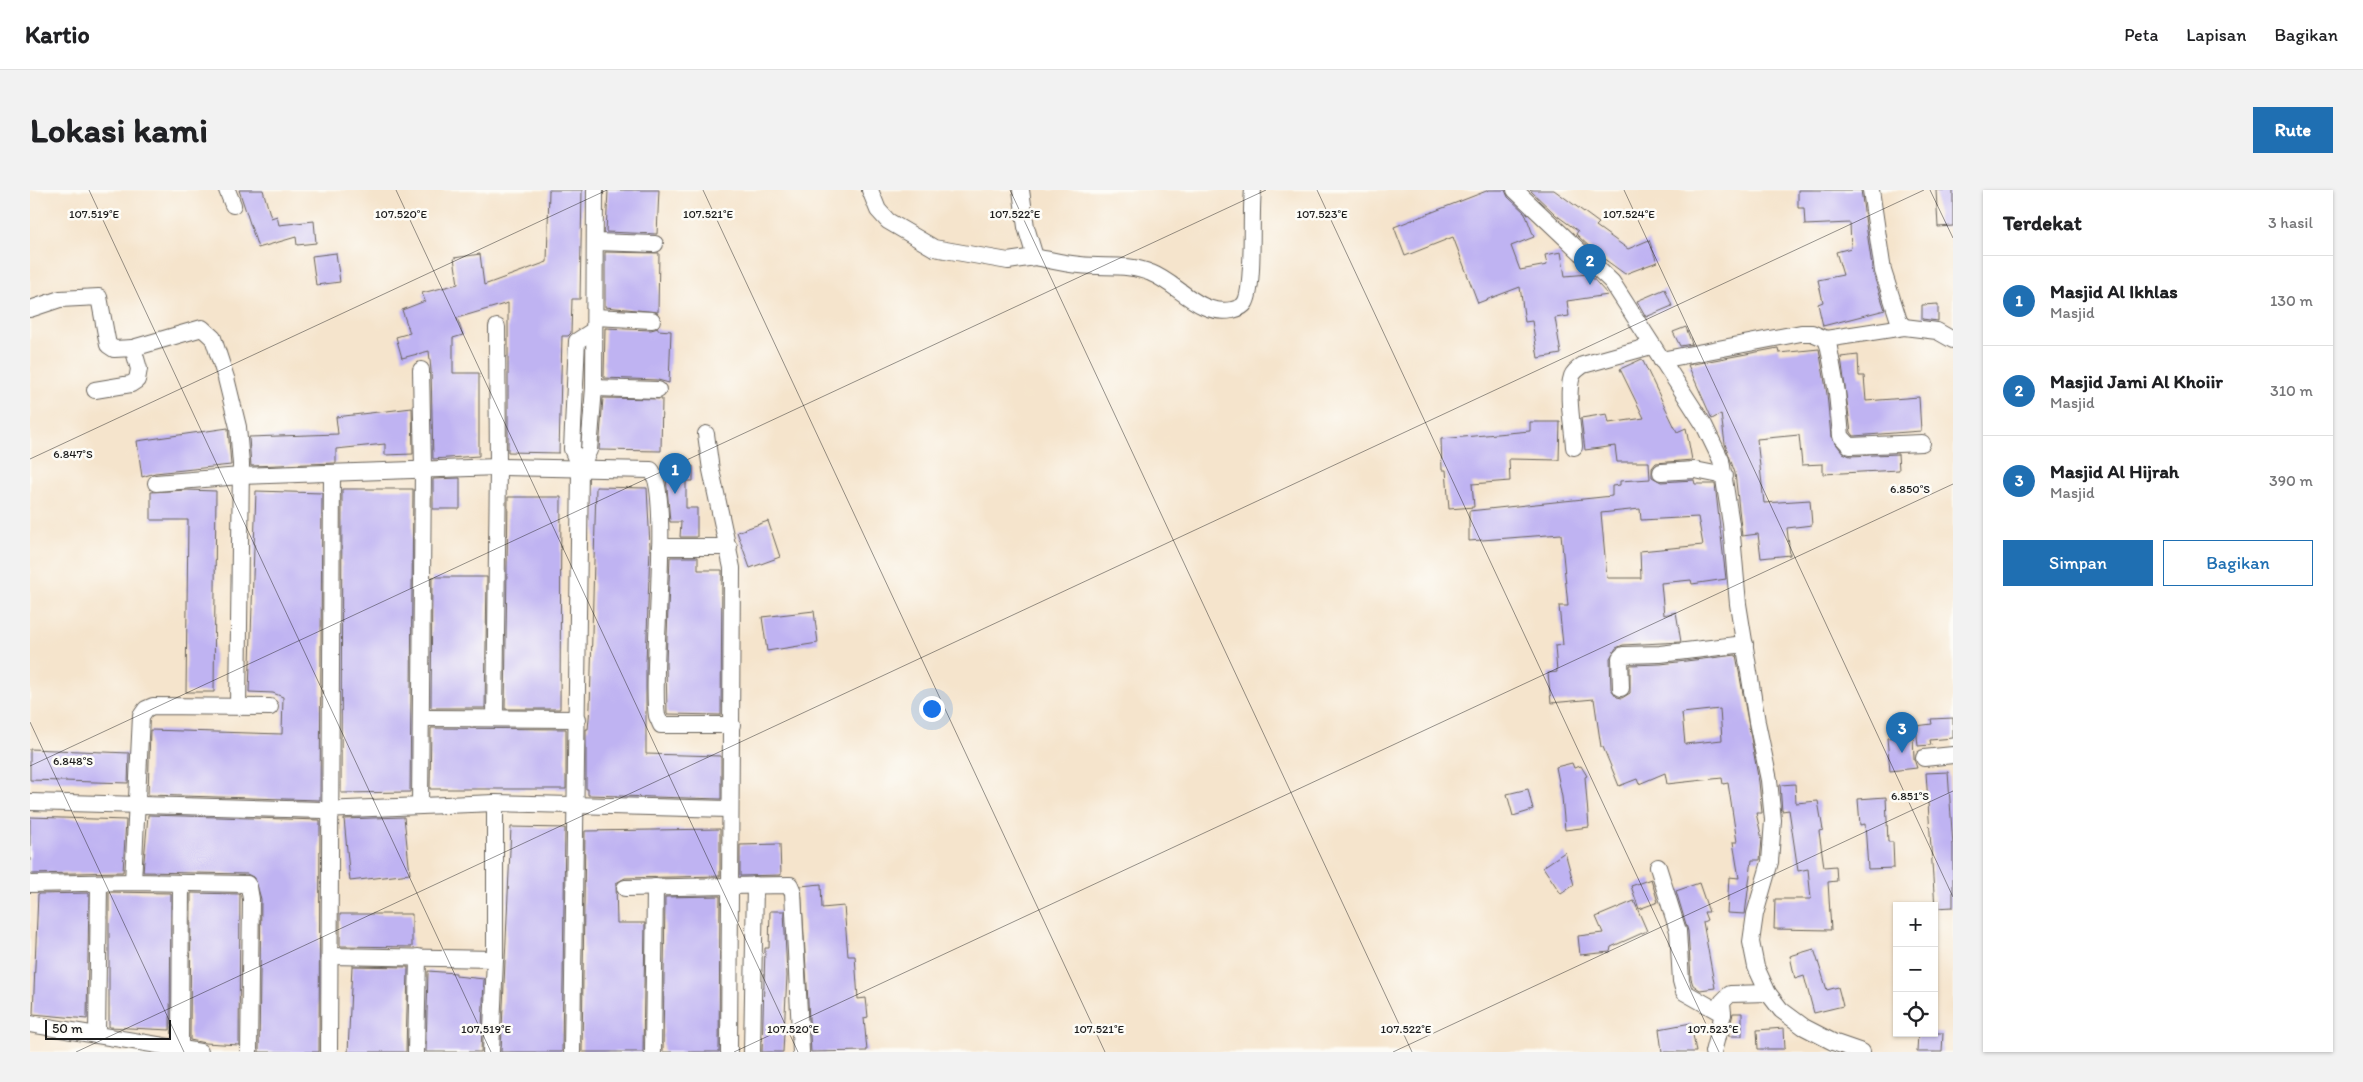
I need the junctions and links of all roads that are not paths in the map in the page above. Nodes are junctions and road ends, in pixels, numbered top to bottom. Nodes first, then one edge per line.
1 (595, 190) edge
2 (870, 190) edge
3 (1020, 190) edge
4 (1253, 190) edge
5 (1515, 190) edge
6 (1871, 190) edge
7 (595, 242) junction
8 (655, 244) dead end
9 (1035, 257) junction
10 (30, 310) edge
11 (652, 320) dead end
12 (594, 324) junction
13 (497, 327) dead end
14 (1904, 327) junction
15 (1826, 340) junction
16 (1953, 340) edge
17 (1651, 346) junction
18 (133, 348) junction
19 (1661, 360) junction
20 (421, 370) dead end
21 (594, 388) junction
22 (96, 390) dead end
23 (658, 390) dead end
24 (706, 434) dead end
25 (1922, 443) dead end
26 (1574, 447) dead end
27 (498, 467) junction
28 (423, 469) junction
29 (580, 469) junction
30 (1662, 472) dead end
31 (332, 473) junction
32 (240, 476) junction
33 (1725, 476) junction
34 (156, 483) dead end
35 (660, 547) junction
36 (729, 547) junction
37 (1745, 644) junction
38 (1621, 688) dead end
39 (238, 706) junction
40 (270, 707) dead end
41 (421, 718) junction
42 (495, 718) junction
43 (578, 719) junction
44 (732, 725) junction
45 (1953, 755) edge
46 (1924, 758) dead end
47 (30, 802) edge
48 (495, 803) junction
49 (136, 804) junction
50 (577, 804) junction
51 (420, 806) junction
52 (729, 809) junction
53 (332, 810) junction
54 (1658, 867) dead end
55 (99, 882) junction
56 (133, 882) junction
57 (181, 883) junction
58 (30, 884) edge
59 (755, 885) junction
60 (655, 887) junction
61 (625, 888) dead end
62 (729, 888) junction
63 (754, 913) junction
64 (330, 956) junction
65 (418, 957) junction
66 (495, 958) junction
67 (1768, 993) junction
68 (1723, 1014) junction
69 (30, 1024) edge
70 (97, 1035) junction
71 (180, 1049) junction
72 (200, 1052) edge
73 (249, 1052) edge
74 (329, 1052) edge
75 (416, 1052) edge
76 (491, 1052) edge
77 (572, 1052) edge
78 (653, 1052) edge
79 (729, 1052) edge
80 (752, 1052) edge
81 (801, 1052) edge
82 (1713, 1052) edge
83 (1862, 1052) edge

1 - 7 street
2 - 9 street
3 - 9 street
4 - 9 street
5 - 17 street
6 - 14 street
7 - 8 street
7 - 12 street
10 - 18 street
11 - 12 street
12 - 21 street
12 - 29 street
13 - 27 street
14 - 15 street
14 - 16 street
15 - 19 street
15 - 25 street
17 - 19 street
17 - 26 street
18 - 22 street
18 - 32 street
19 - 33 street
20 - 28 street
21 - 23 street
21 - 29 street
24 - 36 street
27 - 28 street
27 - 29 street
27 - 42 street
28 - 31 street
28 - 41 street
29 - 35 street
29 - 43 street
30 - 33 street
31 - 32 street
31 - 53 street
32 - 34 street
32 - 39 street
33 - 37 street
35 - 36 street
35 - 44 street
36 - 44 street
37 - 38 street
37 - 67 street
39 - 40 street
39 - 49 street
41 - 42 street
41 - 51 street
42 - 43 street
43 - 50 street
44 - 52 street
45 - 46 street
47 - 49 street
48 - 50 street
48 - 51 street
48 - 66 street
49 - 53 street
49 - 56 street
50 - 52 street
50 - 77 street
51 - 53 street
52 - 62 street
53 - 64 street
54 - 68 street
55 - 56 street
55 - 58 street
55 - 70 street
56 - 57 street
57 - 71 street
57 - 73 street
59 - 62 street
59 - 63 street
59 - 81 street
60 - 61 street
60 - 62 street
60 - 78 street
62 - 63 street
62 - 79 street
63 - 80 street
64 - 65 street
64 - 74 street
65 - 66 street
65 - 75 street
66 - 76 street
67 - 68 street
67 - 83 street
68 - 82 street
69 - 70 street
70 - 71 street
71 - 72 street

